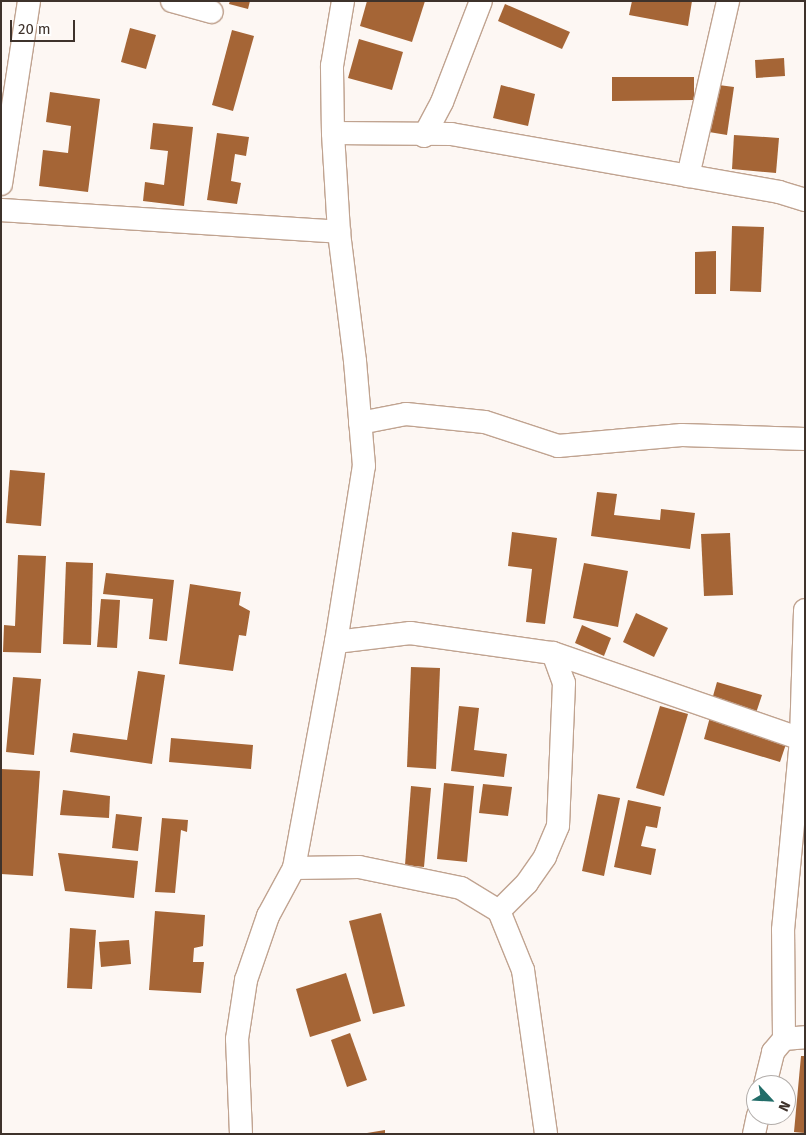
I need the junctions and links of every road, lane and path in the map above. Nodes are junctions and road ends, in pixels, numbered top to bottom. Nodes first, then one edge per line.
1 (29, 1) edge
2 (172, 1) edge
3 (343, 1) edge
4 (481, 1) edge
5 (728, 1) edge
6 (212, 12) dead end
7 (12, 54) edge
8 (333, 133) junction
9 (424, 136) junction
10 (688, 176) junction
11 (1, 184) edge
12 (805, 200) edge
13 (1, 210) edge
14 (339, 232) junction
15 (360, 422) junction
16 (805, 439) edge
17 (805, 610) edge
18 (336, 642) junction
19 (553, 653) junction
20 (801, 739) junction
21 (294, 868) junction
22 (499, 911) junction
23 (795, 1038) edge
24 (767, 1075) edge
25 (241, 1134) edge
26 (546, 1134) edge

1 - 7 street
2 - 6 street
3 - 8 street
4 - 9 street
5 - 10 street
7 - 11 street
8 - 9 street
8 - 14 street
9 - 10 street
10 - 12 street
13 - 14 street
14 - 15 street
15 - 16 street
15 - 18 street
17 - 20 street
18 - 19 street
18 - 21 street
19 - 20 street
19 - 22 street
20 - 23 street
21 - 22 street
21 - 25 street
22 - 26 street
23 - 24 street

